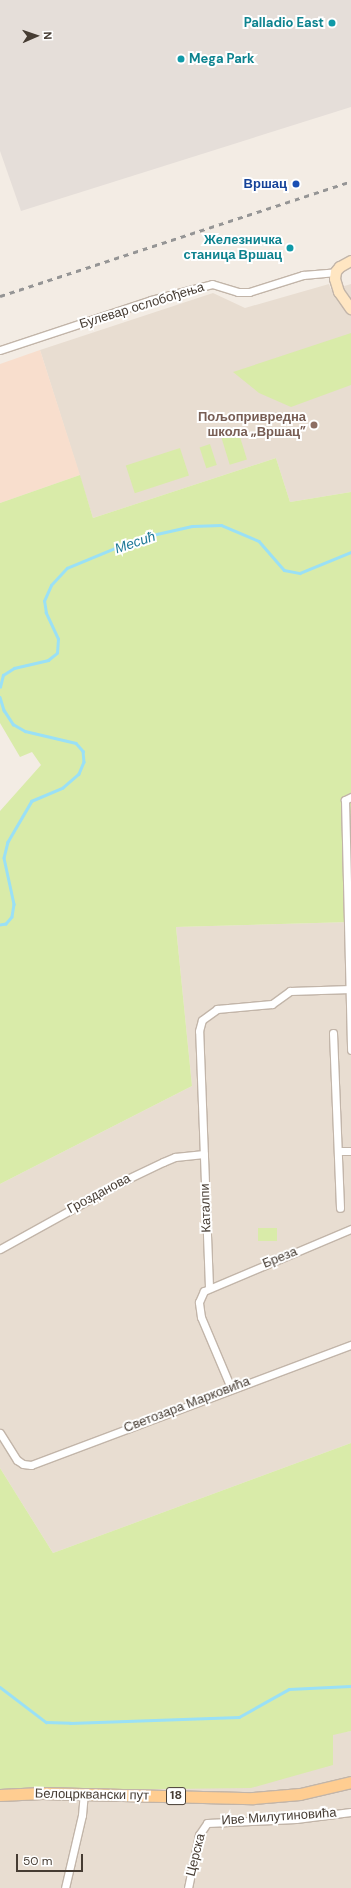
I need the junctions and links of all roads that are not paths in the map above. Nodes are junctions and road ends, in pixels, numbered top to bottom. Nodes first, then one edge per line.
1 (351, 261) edge
2 (336, 272) junction
3 (351, 309) edge
4 (0, 350) edge
5 (348, 799) edge
6 (350, 989) edge
7 (334, 1033) dead end
8 (351, 1050) edge
9 (338, 1151) junction
10 (351, 1151) edge
11 (204, 1154) junction
12 (340, 1208) dead end
13 (351, 1229) edge
14 (0, 1248) edge
15 (209, 1287) junction
16 (351, 1345) edge
17 (231, 1388) junction
18 (0, 1433) edge
19 (351, 1782) edge
20 (84, 1794) junction
21 (0, 1795) edge
22 (351, 1812) edge
23 (207, 1823) joint
24 (65, 1888) edge
25 (188, 1888) edge

1 - 2 street
2 - 3 street
2 - 4 street, Булевар ослобођења
5 - 6 street
6 - 8 street
6 - 11 street, Каталпи
7 - 9 street
9 - 10 street
9 - 12 street
11 - 14 street, Грозданова
11 - 15 street, Каталпи
13 - 15 street, Бреза
15 - 17 street
16 - 17 street, Светозара Марковића
17 - 18 street, Светозара Марковића
19 - 20 main road, Белоцрквански пут / 18
20 - 21 main road, Белоцрквански пут / 18
20 - 24 street
22 - 23 street, Иве Милутиновића
23 - 25 street, Церска

